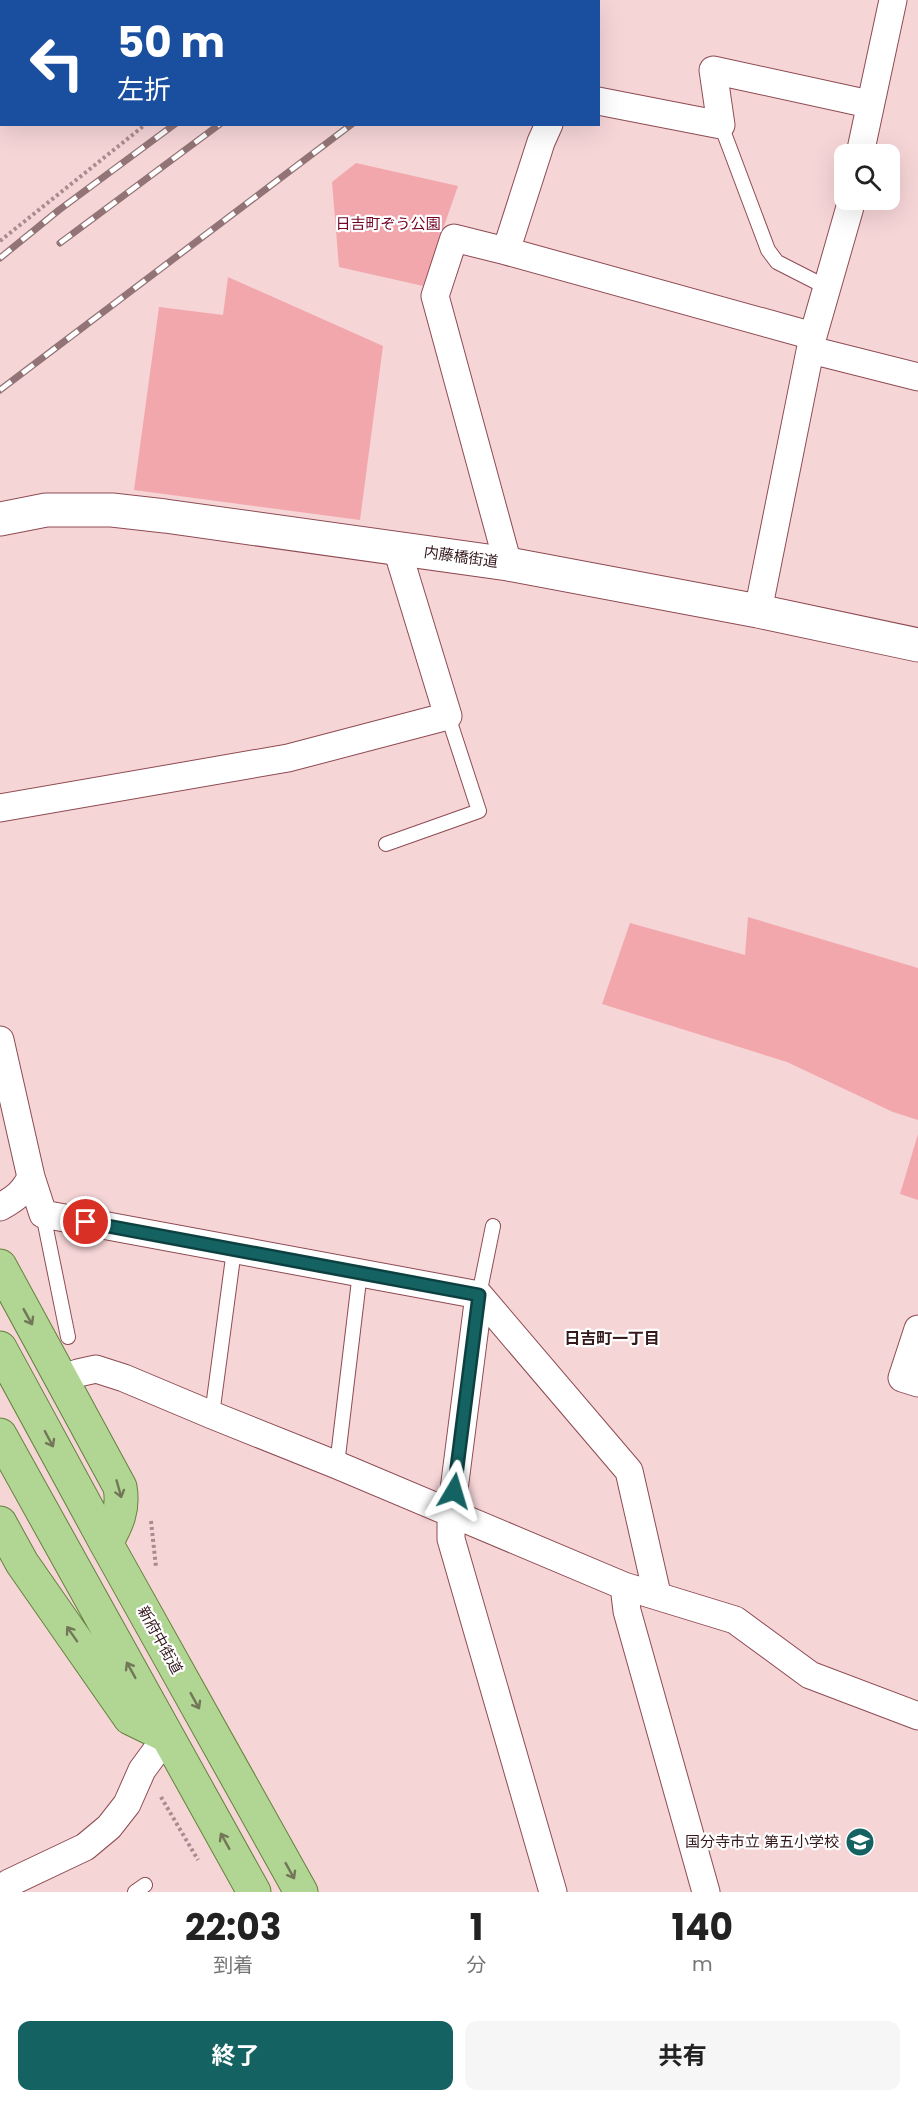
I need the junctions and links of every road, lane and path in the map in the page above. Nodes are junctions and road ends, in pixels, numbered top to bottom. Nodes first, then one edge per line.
1 (892, 0) edge
2 (600, 101) edge
3 (869, 104) junction
4 (721, 125) junction
5 (144, 126) edge
6 (548, 126) edge
7 (862, 144) edge
8 (849, 210) edge
9 (0, 241) edge
10 (506, 251) junction
11 (826, 287) junction
12 (812, 343) junction
13 (918, 377) edge
14 (0, 519) edge
15 (397, 549) junction
16 (508, 564) junction
17 (758, 611) junction
18 (918, 645) edge
19 (448, 716) junction
20 (0, 808) edge
21 (386, 844) dead end
22 (0, 1040) edge
23 (31, 1177) junction
24 (0, 1207) edge
25 (43, 1214) junction
26 (493, 1226) dead end
27 (234, 1250) junction
28 (0, 1266) edge
29 (360, 1272) junction
30 (479, 1295) junction
31 (918, 1329) edge
32 (68, 1337) dead end
33 (0, 1348) edge
34 (62, 1380) junction
35 (918, 1383) edge
36 (212, 1415) junction
37 (0, 1435) edge
38 (338, 1465) junction
39 (150, 1512) dead end
40 (451, 1513) junction
41 (0, 1523) edge
42 (106, 1543) junction
43 (158, 1578) dead end
44 (624, 1586) junction
45 (657, 1594) junction
46 (918, 1716) edge
47 (167, 1736) junction
48 (0, 1890) edge
49 (254, 1892) edge
50 (301, 1892) edge
51 (553, 1892) edge
52 (706, 1892) edge

1 - 3 street
2 - 4 street
3 - 4 street
3 - 7 street
4 - 11 lane
5 - 9 path
6 - 10 street
8 - 11 street
10 - 12 street
10 - 16 street
11 - 12 street
12 - 13 street
12 - 17 street
14 - 15 street, 内藤橋街道
15 - 16 street, 内藤橋街道
15 - 19 street
16 - 17 street, 内藤橋街道
17 - 18 street, 内藤橋街道
19 - 20 street
19 - 21 lane
22 - 23 street
23 - 24 street
23 - 25 street
25 - 27 street
25 - 32 lane
26 - 30 lane
27 - 29 street
27 - 36 lane
28 -> 34 main road
29 - 30 street
29 - 38 lane
30 - 40 street
30 - 45 street
31 - 35 street
33 -> 42 main road, 新府中街道
34 - 36 street
34 -> 42 main road
36 - 38 street
47 -> 37 main road
38 - 40 street
39 - 43 path
40 - 44 street
40 - 51 street
47 -> 41 main road
42 -> 50 main road, 新府中街道
44 - 45 street
44 - 52 street
45 - 46 street
47 - 48 street
49 -> 47 main road

